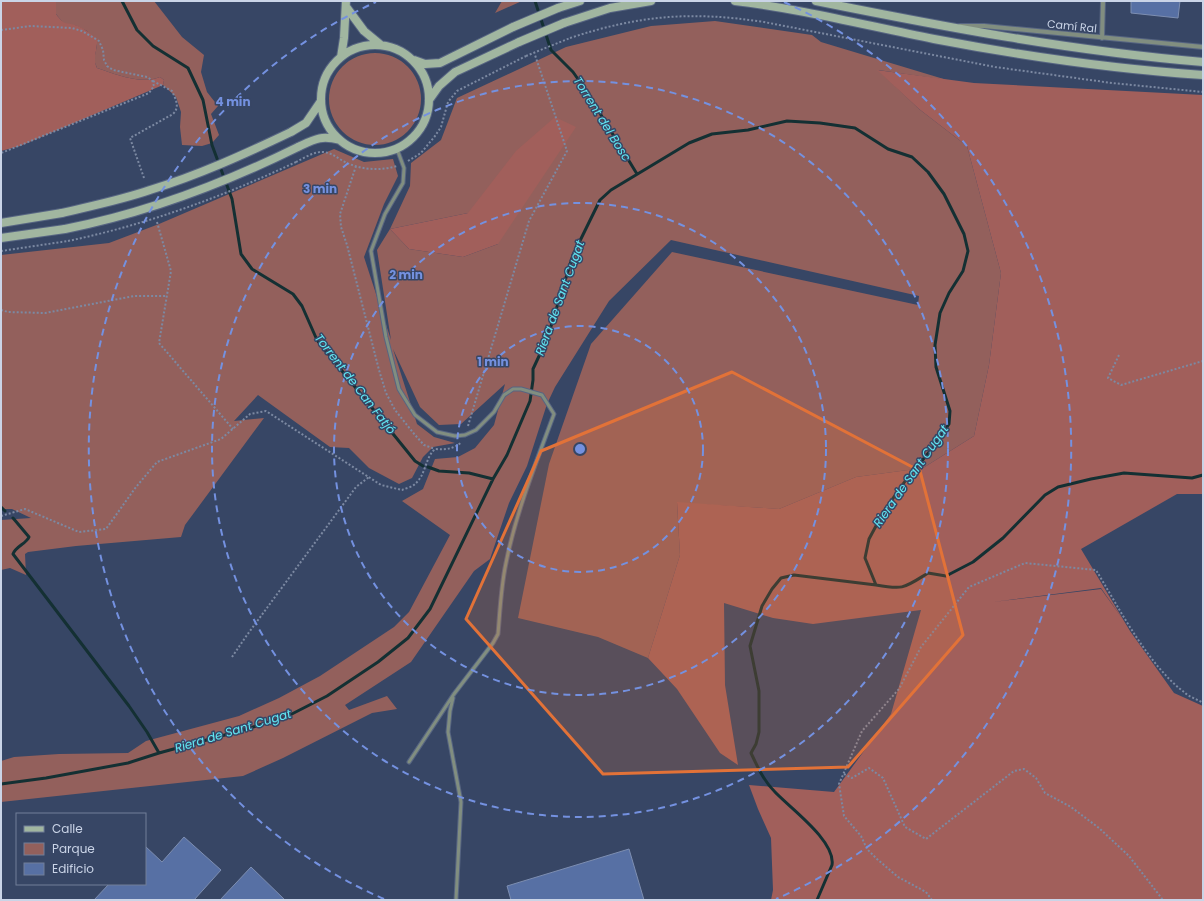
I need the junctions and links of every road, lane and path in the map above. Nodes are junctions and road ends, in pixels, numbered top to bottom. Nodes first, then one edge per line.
1 (580, 1) edge
2 (651, 1) edge
3 (735, 1) edge
4 (816, 1) edge
5 (1103, 1) edge
6 (347, 5) edge
7 (938, 26) junction
8 (1, 30) edge
9 (1102, 38) junction
10 (381, 45) junction
11 (1203, 47) edge
12 (536, 55) dead end
13 (340, 57) junction
14 (413, 60) junction
15 (1203, 62) edge
16 (1203, 75) edge
17 (152, 80) junction
18 (1203, 92) edge
19 (430, 100) junction
20 (321, 101) junction
21 (340, 140) junction
22 (396, 149) junction
23 (1, 153) edge
24 (410, 161) dead end
25 (296, 162) dead end
26 (356, 166) junction
27 (395, 167) dead end
28 (144, 178) dead end
29 (157, 222) dead end
30 (1, 223) edge
31 (1, 238) edge
32 (68, 241) dead end
33 (1, 250) edge
34 (167, 296) junction
35 (1, 310) edge
36 (1119, 355) dead end
37 (1203, 361) edge
38 (233, 429) junction
39 (476, 430) junction
40 (465, 435) junction
41 (435, 449) junction
42 (369, 477) junction
43 (1, 516) edge
44 (232, 657) dead end
45 (454, 694) junction
46 (1203, 703) edge
47 (409, 762) dead end
48 (844, 774) junction
49 (456, 900) edge
50 (932, 900) edge
51 (1163, 900) edge

1 - 14 main road, bridge
2 - 19 main road, bridge
3 - 16 main road
4 - 7 main road
5 - 9 street
6 - 10 main road
6 - 13 main road
7 - 9 street, Camí Ral
7 - 15 main road
8 - 17 path
9 - 11 street, Camí Ral
10 - 13 main road
10 - 14 main road
12 - 40 path
13 - 20 main road
14 - 19 main road
17 - 23 path
17 - 28 path
18 - 24 path, bridge
19 - 22 main road
20 - 21 main road
20 - 30 main road, bridge
21 - 22 main road
21 - 31 main road, bridge
22 - 40 lane
25 - 26 path
26 - 27 path
26 - 41 path
29 - 34 path
32 - 33 path
34 - 35 path
34 - 38 path
36 - 37 path
38 - 42 path
38 - 43 path
39 - 40 lane
39 - 41 path
39 - 45 lane
41 - 42 path
42 - 44 path
45 - 47 lane
45 - 49 lane
46 - 48 path
48 - 50 path
48 - 51 path

